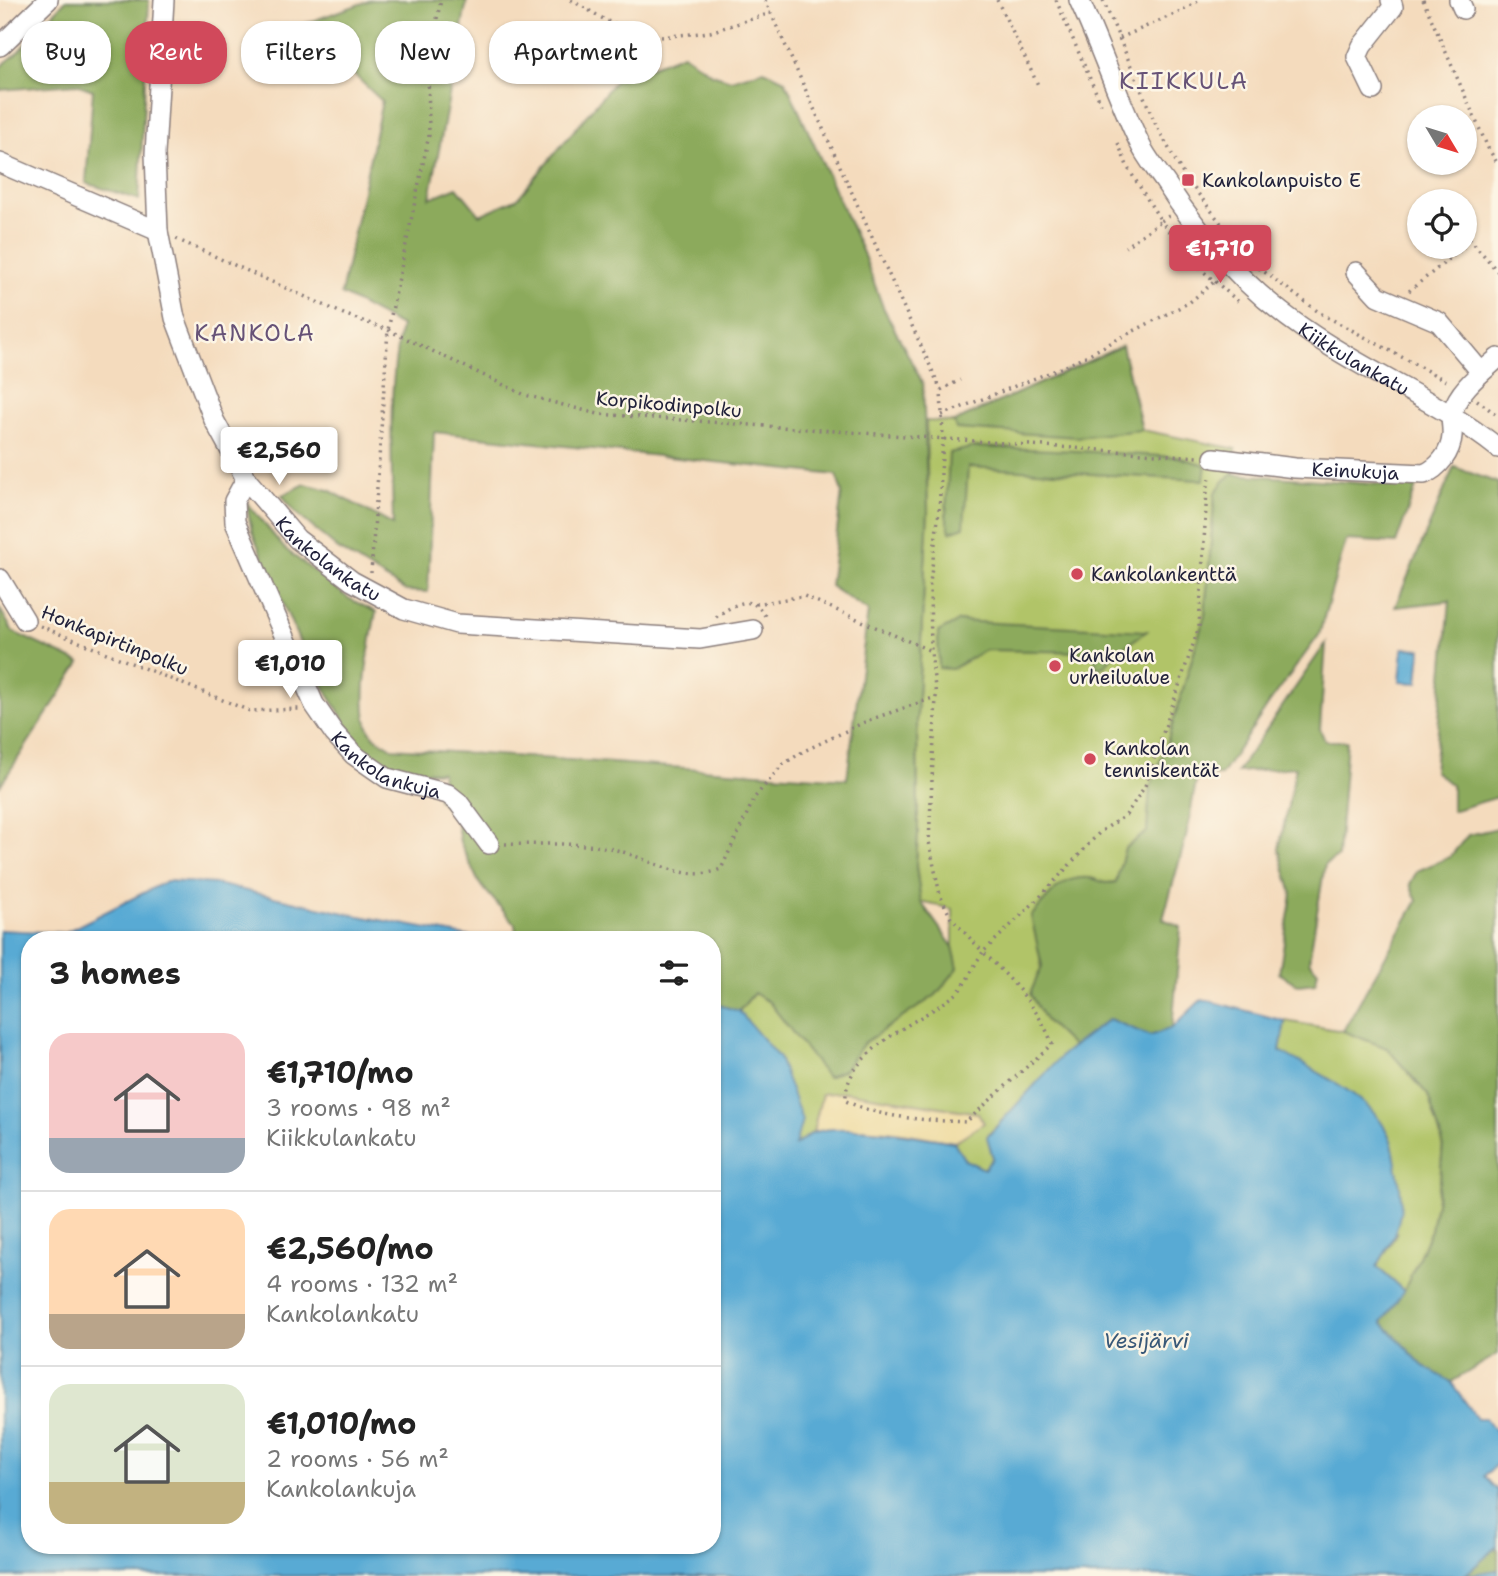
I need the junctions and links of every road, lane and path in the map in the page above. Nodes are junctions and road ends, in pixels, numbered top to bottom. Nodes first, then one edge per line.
1 (48, 0) edge
2 (164, 0) edge
3 (442, 0) edge
4 (571, 0) edge
5 (765, 0) edge
6 (997, 0) edge
7 (1056, 0) edge
8 (1079, 0) edge
9 (1103, 0) edge
10 (1200, 0) edge
11 (1391, 0) edge
12 (1423, 0) edge
13 (771, 13) junction
14 (1120, 38) junction
15 (0, 46) edge
16 (1039, 87) dead end
17 (1373, 90) dead end
18 (1101, 104) dead end
19 (1117, 142) dead end
20 (0, 163) edge
21 (1498, 164) edge
22 (1161, 221) junction
23 (158, 231) junction
24 (1237, 245) dead end
25 (1125, 247) dead end
26 (1477, 248) edge
27 (1448, 259) edge
28 (1258, 267) dead end
29 (1356, 272) dead end
30 (1498, 272) edge
31 (1215, 281) junction
32 (1240, 303) dead end
33 (1394, 303) junction
34 (388, 330) junction
35 (1498, 358) edge
36 (1481, 372) junction
37 (960, 380) dead end
38 (940, 390) junction
39 (1463, 391) junction
40 (1452, 414) junction
41 (942, 415) junction
42 (1498, 415) edge
43 (943, 438) junction
44 (1498, 448) edge
45 (1214, 458) junction
46 (246, 479) junction
47 (0, 579) edge
48 (370, 590) junction
49 (754, 605) junction
50 (25, 620) joint
51 (710, 622) dead end
52 (760, 626) joint
53 (931, 651) junction
54 (936, 697) junction
55 (314, 704) junction
56 (489, 844) joint
57 (982, 952) junction

1 - 15 street
2 - 23 street, Kankolankatu
3 - 34 path
4 - 13 path
5 - 13 path
6 - 16 path
7 - 18 path
8 - 40 street, Kiikkulankatu
9 - 14 path
10 - 14 path
11 - 17 street
12 - 21 path
13 - 38 path
14 - 24 path
19 - 22 path
20 - 23 street
22 - 25 path
22 - 31 path
23 - 34 path, Korpikodinpolku
23 - 46 street, Kankolankatu
26 - 30 path
27 - 33 path
28 - 39 path
29 - 33 street
31 - 32 path
31 - 41 path
33 - 36 street
34 - 43 path, Korpikodinpolku
34 - 48 path
35 - 36 street, Keinukuja
36 - 39 street, Keinukuja
37 - 38 path
38 - 41 path
39 - 40 street, Keinukuja
39 - 42 path
40 - 44 street, Kiikkulankatu
40 - 45 street, Keinukuja
41 - 43 path
43 - 45 path, Korpikodinpolku
43 - 53 path
45 - 57 path
46 - 48 street, Kankolankatu
46 - 55 street, Kankolankuja
47 - 50 street
48 - 52 street, Kankolankatu
49 - 51 path
49 - 52 path
49 - 53 path
50 - 55 path, Honkapirtinpolku
53 - 54 path
54 - 56 path
54 - 57 path
55 - 56 street, Kankolankuja
57 - 57 path

